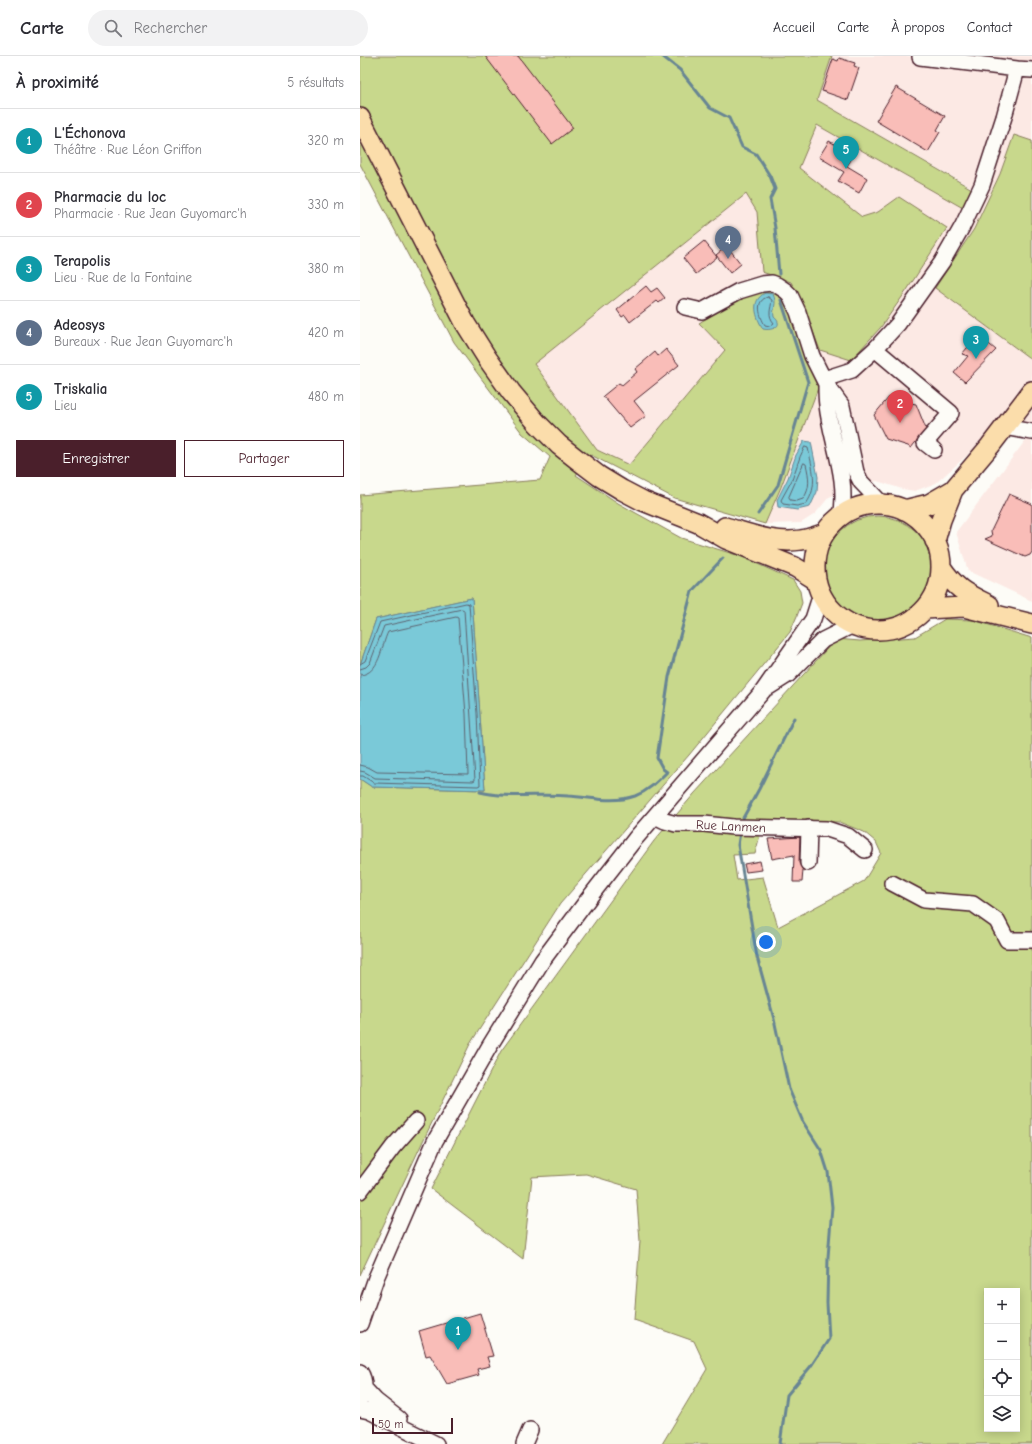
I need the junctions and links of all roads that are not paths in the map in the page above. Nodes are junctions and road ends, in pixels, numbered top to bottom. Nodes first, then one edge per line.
1 (920, 57) edge
2 (1015, 66) edge
3 (360, 118) edge
4 (685, 307) dead end
5 (875, 349) junction
6 (825, 382) junction
7 (1032, 391) edge
8 (1004, 427) junction
9 (1032, 432) edge
10 (934, 450) dead end
11 (953, 490) junction
12 (882, 504) junction
13 (904, 510) junction
14 (841, 516) junction
15 (698, 523) junction
16 (825, 534) junction
17 (935, 541) junction
18 (941, 567) junction
19 (817, 581) junction
20 (925, 609) junction
21 (1027, 623) edge
22 (853, 625) junction
23 (763, 691) junction
24 (655, 816) junction
25 (809, 828) junction
26 (864, 850) dead end
27 (808, 863) dead end
28 (892, 883) dead end
29 (1032, 940) edge
30 (416, 1121) dead end
31 (360, 1191) edge
32 (360, 1324) edge
33 (360, 1372) edge
34 (362, 1394) edge
35 (360, 1409) edge
36 (530, 1430) dead end
37 (418, 1435) junction
38 (436, 1444) edge
39 (524, 1444) edge

1 - 2 street
2 - 5 street
3 - 15 main road
4 - 6 street
5 - 6 street
5 - 10 street
6 - 12 street
6 - 14 street
7 - 8 main road
8 - 9 street
8 - 11 main road
11 - 13 main road
11 - 17 main road
12 - 13 main road
12 - 14 main road
13 - 17 main road
14 - 16 main road
15 - 16 main road
15 - 19 main road
16 - 19 main road
17 - 18 main road
18 - 20 main road
18 - 21 main road
19 - 22 main road
19 - 23 street
20 - 21 main road
20 - 22 main road
22 - 23 street
23 - 24 street
24 - 25 street, Rue Lanmen
24 - 32 street
25 - 26 street, Rue Lanmen
25 - 27 street
28 - 29 street
30 - 31 street
33 - 34 street
34 - 37 street
35 - 37 street
36 - 39 street
37 - 38 street

